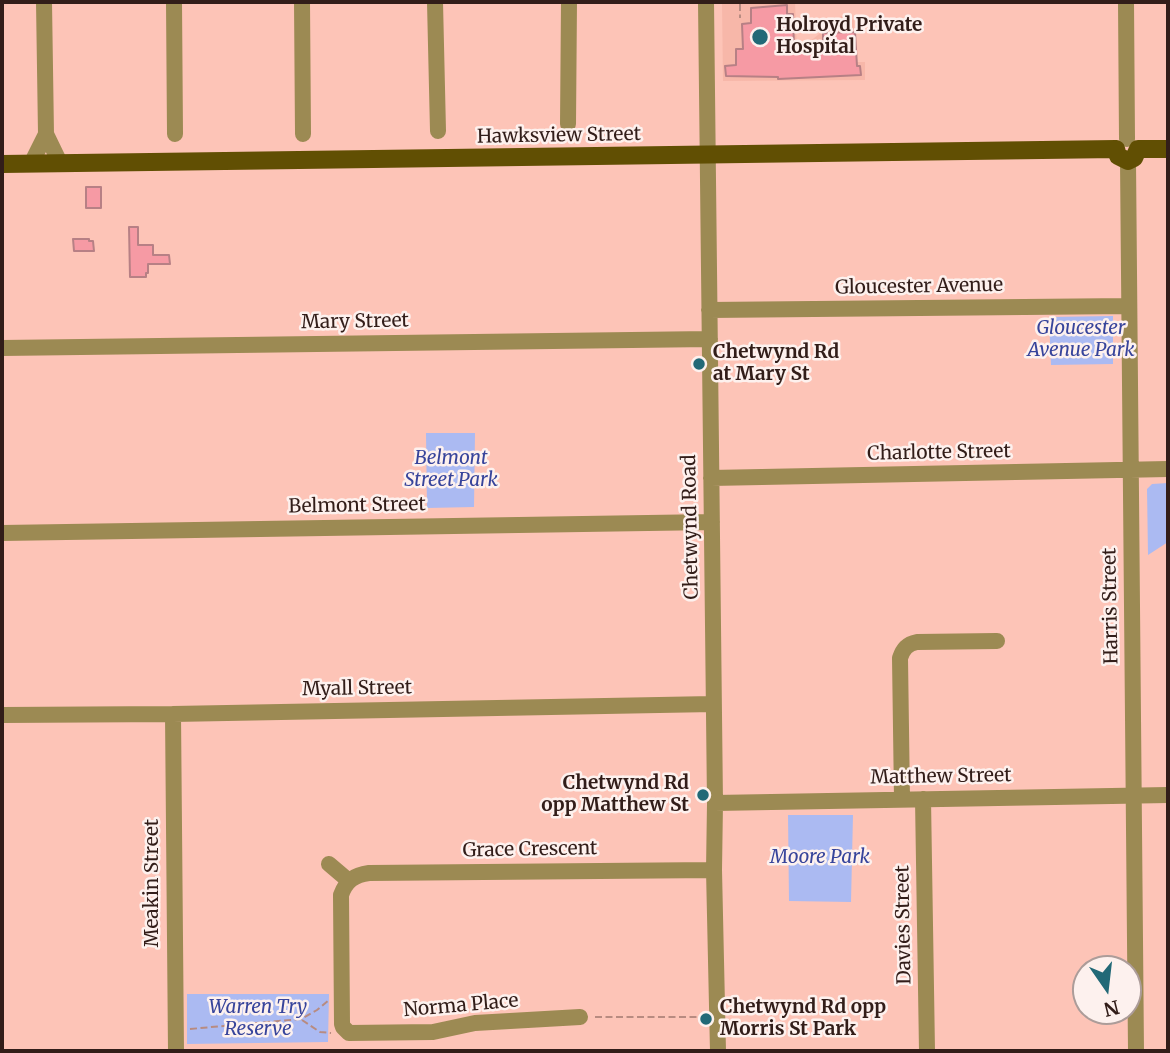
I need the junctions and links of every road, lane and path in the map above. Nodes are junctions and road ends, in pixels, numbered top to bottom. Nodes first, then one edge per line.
1 (44, 2) edge
2 (174, 2) edge
3 (302, 2) edge
4 (435, 2) edge
5 (569, 2) edge
6 (706, 2) edge
7 (1126, 2) edge
8 (740, 4) dead end
9 (740, 18) dead end
10 (568, 124) dead end
11 (438, 131) dead end
12 (46, 134) junction
13 (175, 134) dead end
14 (303, 134) dead end
15 (1168, 149) edge
16 (1127, 150) junction
17 (707, 154) junction
18 (60, 163) junction
19 (2, 164) edge
20 (31, 164) junction
21 (1129, 306) junction
22 (709, 310) junction
23 (710, 339) junction
24 (2, 348) edge
25 (1168, 469) edge
26 (1130, 470) junction
27 (711, 478) junction
28 (712, 522) junction
29 (2, 533) edge
30 (997, 641) dead end
31 (713, 704) junction
32 (173, 714) junction
33 (2, 715) edge
34 (1168, 795) edge
35 (1134, 796) junction
36 (902, 799) junction
37 (923, 799) junction
38 (715, 803) junction
39 (329, 863) dead end
40 (714, 870) junction
41 (349, 881) junction
42 (331, 998) dead end
43 (580, 1017) joint
44 (702, 1017) dead end
45 (301, 1019) junction
46 (192, 1029) dead end
47 (347, 1032) junction
48 (176, 1051) edge
49 (718, 1051) edge
50 (927, 1051) edge
51 (1136, 1051) edge

1 - 12 street
2 - 13 street
3 - 14 street
4 - 11 street
5 - 10 street
6 - 17 street, Chetwynd Road
7 - 16 street, Harris Street
8 - 9 path
12 - 18 street
12 - 20 street
15 - 16 main road, Hawksview Street
16 - 17 main road, Hawksview Street
16 - 21 street, Harris Street
17 - 18 main road, Hawksview Street
17 - 22 street, Chetwynd Road
18 - 20 main road, Hawksview Street
19 - 20 main road, Hawksview Street
21 - 22 street, Gloucester Avenue
21 - 26 street, Harris Street
22 - 23 street, Chetwynd Road
23 - 24 street, Mary Street
23 - 27 street, Chetwynd Road
25 - 26 street, Charlotte Street
26 - 27 street, Charlotte Street
26 - 35 street, Harris Street
27 - 28 street, Chetwynd Road
28 - 29 street, Belmont Street
28 - 31 street, Chetwynd Road
30 - 36 street
31 - 32 street, Myall Street
31 - 38 street, Chetwynd Road
32 - 33 street, Myall Street
32 - 48 street, Meakin Street
34 - 35 street, Matthew Street
35 - 37 street, Matthew Street
35 - 51 street, Harris Street
36 - 37 street, Matthew Street
36 - 38 street, Matthew Street
37 - 50 street, Davies Street
38 - 40 street, Chetwynd Road
39 - 41 street
40 - 41 street, Grace Crescent
40 - 49 street, Chetwynd Road
41 - 47 street
42 - 45 path
43 - 44 path
43 - 47 street, Norma Place
45 - 46 path
45 - 47 path

